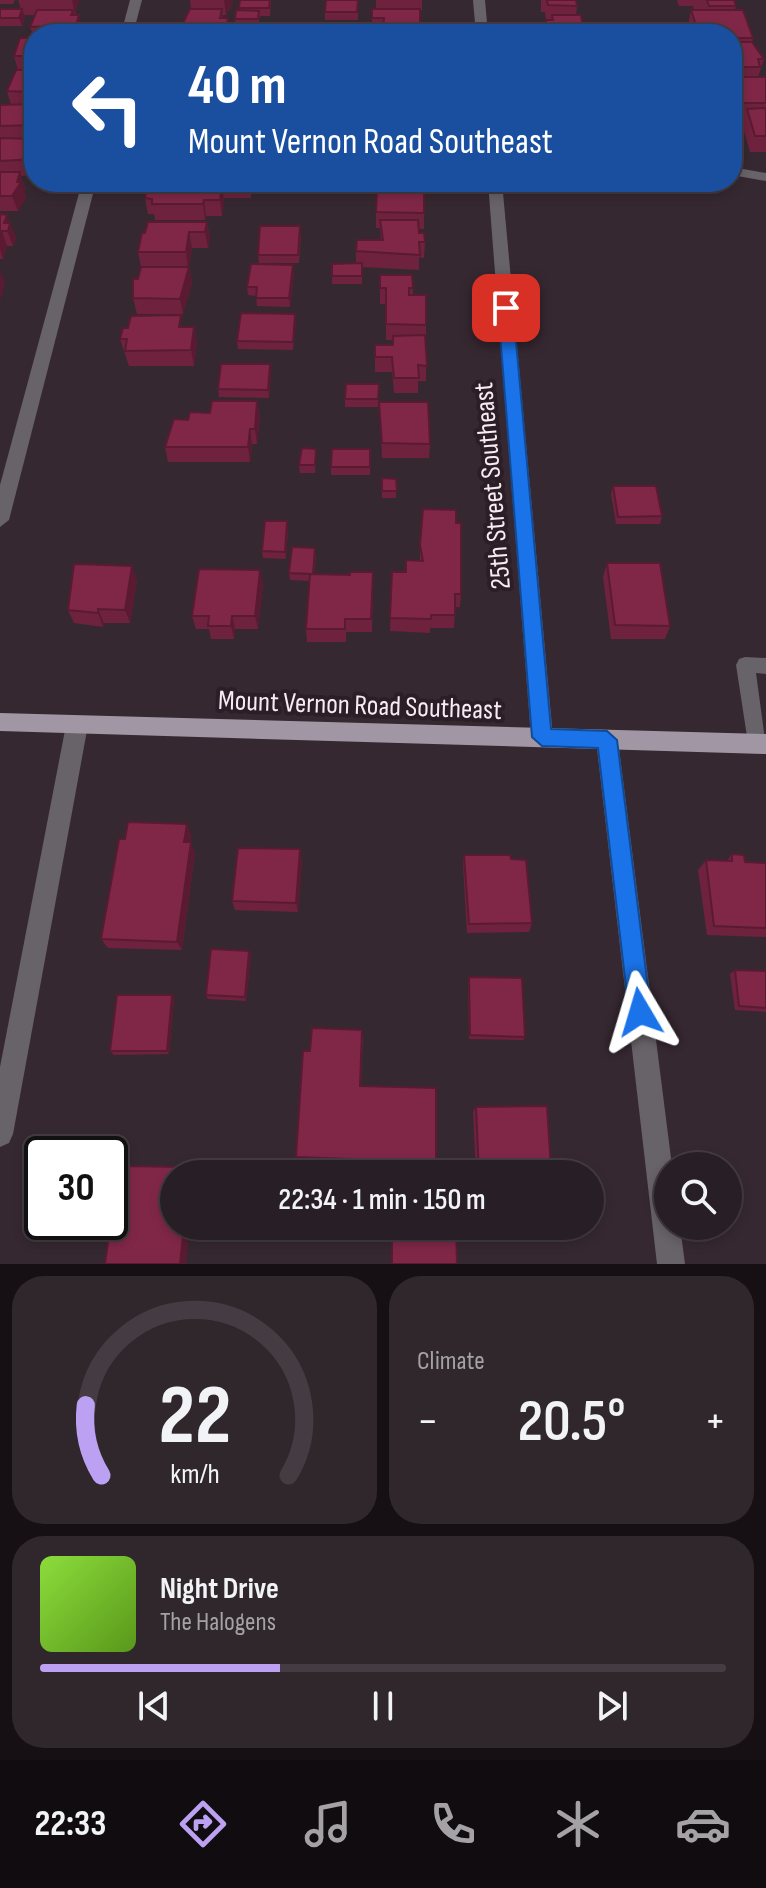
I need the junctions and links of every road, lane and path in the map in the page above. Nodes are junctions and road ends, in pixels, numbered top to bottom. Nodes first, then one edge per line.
1 (136, 0) edge
2 (479, 0) edge
3 (130, 24) edge
4 (481, 24) edge
5 (742, 173) edge
6 (766, 177) edge
7 (86, 192) edge
8 (496, 192) edge
9 (0, 520) edge
10 (766, 666) edge
11 (0, 722) edge
12 (77, 725) junction
13 (542, 737) junction
14 (607, 740) junction
15 (762, 744) edge
16 (0, 1134) edge
17 (671, 1264) edge

1 - 3 street
2 - 4 street
5 - 6 street
7 - 9 street
8 - 13 street, 25th Street Southeast
10 - 15 lane
11 - 12 main road, Mount Vernon Road Southeast
12 - 13 main road, Mount Vernon Road Southeast
12 - 16 street
13 - 14 main road, Mount Vernon Road Southeast
14 - 15 main road, Mount Vernon Road Southeast
14 - 17 street

